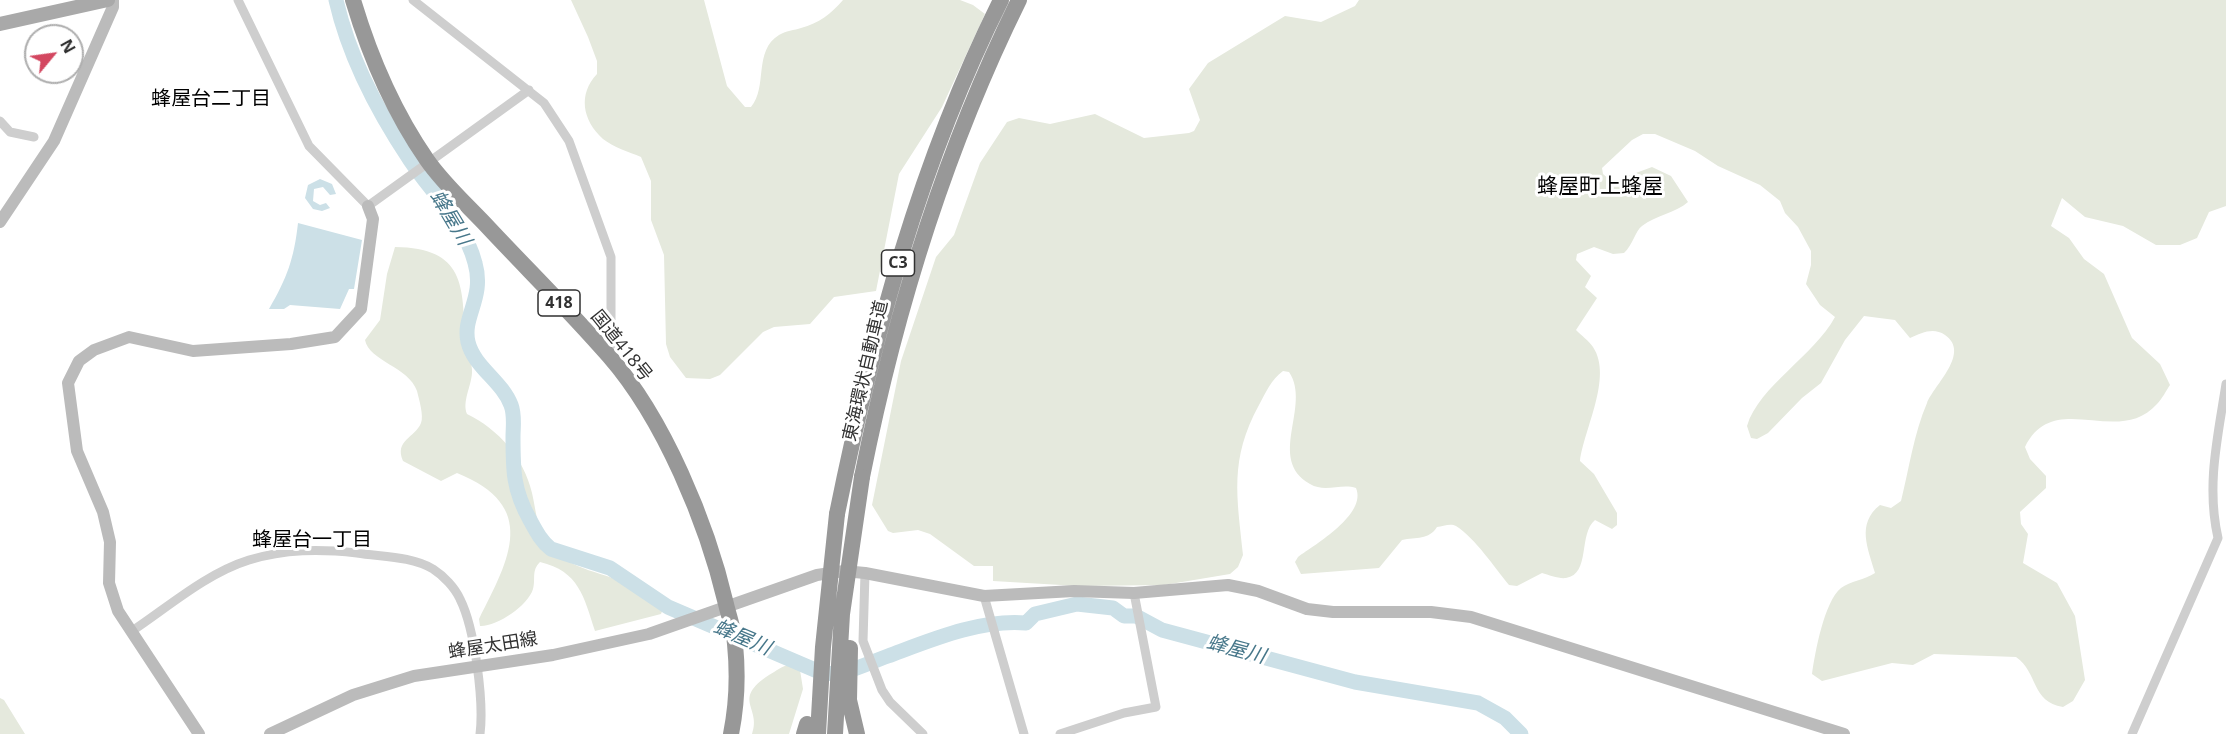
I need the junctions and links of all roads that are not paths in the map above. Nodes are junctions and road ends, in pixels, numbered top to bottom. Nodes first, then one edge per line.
1 (108, 0) edge
2 (113, 0) edge
3 (238, 0) edge
4 (353, 0) edge
5 (413, 0) edge
6 (1001, 0) edge
7 (1019, 0) edge
8 (0, 24) edge
9 (982, 62) junction
10 (528, 90) junction
11 (0, 121) edge
12 (34, 136) dead end
13 (428, 161) junction
14 (368, 206) junction
15 (0, 222) edge
16 (611, 357) junction
17 (2226, 384) edge
18 (853, 476) junction
19 (865, 573) junction
20 (1134, 593) junction
21 (984, 596) junction
22 (727, 608) junction
23 (132, 631) junction
24 (476, 666) junction
25 (810, 731) edge
26 (199, 734) edge
27 (270, 734) edge
28 (480, 734) edge
29 (731, 734) edge
30 (834, 734) edge
31 (857, 734) edge
32 (923, 734) edge
33 (1024, 734) edge
34 (1060, 734) edge
35 (1844, 734) edge
36 (2133, 734) edge

1 - 8 main road
2 - 15 street
3 - 14 street
4 - 13 highway, 国道418号 / 418
5 - 10 street
6 - 9 highway, 東海環状自動車道 / C3
7 - 9 highway, 東海環状自動車道 / C3
9 - 18 highway, 東海環状自動車道 / C3
10 - 13 street
10 - 16 street
11 - 12 street
13 - 14 street
13 - 16 highway, 国道418号 / 418
14 - 23 street
16 - 22 highway, 国道418号 / 418
17 - 36 street
18 - 25 highway, 東海環状自動車道 / C3, bridge
18 - 30 highway, 東海環状自動車道 / C3, bridge
18 - 31 highway, bridge
19 - 21 street, 蜂屋太田線
19 - 22 street, 蜂屋太田線
19 - 32 street
20 - 21 street, 蜂屋太田線
20 - 34 street
20 - 35 street, 蜂屋太田線
21 - 33 street
22 - 24 street, 蜂屋太田線
22 - 29 highway, 国道418号 / 418
23 - 24 street
23 - 26 street
24 - 27 street, 蜂屋太田線
24 - 28 street

